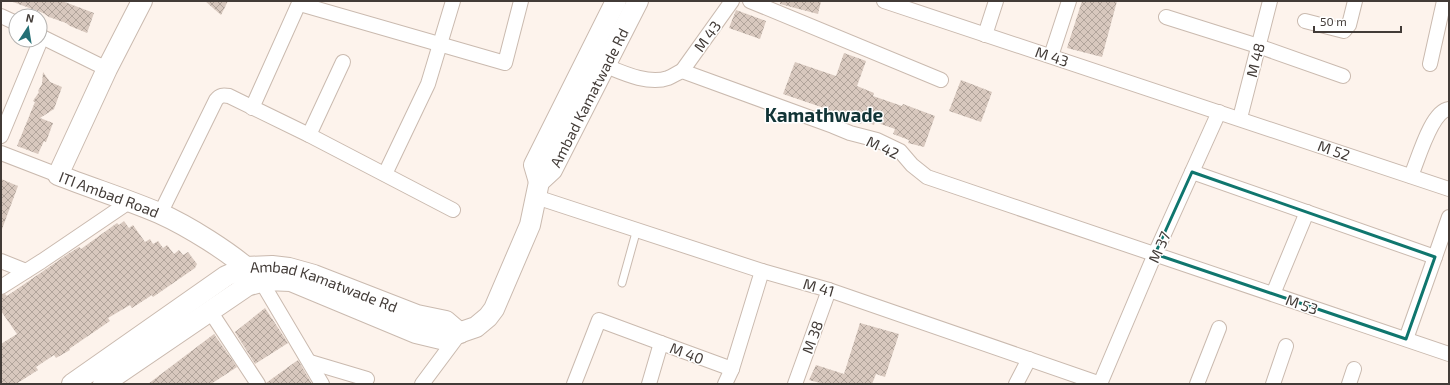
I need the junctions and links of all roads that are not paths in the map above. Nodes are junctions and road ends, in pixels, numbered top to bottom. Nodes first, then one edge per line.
1 (142, 1) edge
2 (453, 1) edge
3 (521, 1) edge
4 (616, 1) edge
5 (638, 1) edge
6 (732, 1) edge
7 (750, 1) edge
8 (884, 1) edge
9 (996, 1) edge
10 (1069, 1) edge
11 (1270, 1) edge
12 (1355, 1) edge
13 (1444, 1) edge
14 (300, 3) edge
15 (1166, 17) dead end
16 (1305, 21) dead end
17 (985, 34) junction
18 (48, 40) edge
19 (440, 44) junction
20 (1258, 46) junction
21 (36, 48) edge
22 (1051, 56) junction
23 (343, 62) dead end
24 (1430, 64) dead end
25 (606, 66) junction
26 (107, 69) junction
27 (682, 71) junction
28 (1343, 76) dead end
29 (942, 80) dead end
30 (252, 108) junction
31 (1449, 109) edge
32 (1219, 112) junction
33 (1240, 118) junction
34 (309, 135) junction
35 (1, 136) edge
36 (1, 153) edge
37 (1192, 172) junction
38 (385, 174) junction
39 (58, 175) junction
40 (1412, 176) junction
41 (1449, 189) edge
42 (538, 190) junction
43 (129, 202) junction
44 (453, 210) dead end
45 (1306, 212) junction
46 (160, 214) junction
47 (1449, 217) edge
48 (637, 229) junction
49 (1155, 254) junction
50 (1434, 257) junction
51 (1, 262) edge
52 (246, 267) junction
53 (26, 271) junction
54 (762, 271) junction
55 (299, 278) junction
56 (261, 281) junction
57 (622, 283) dead end
58 (1, 288) edge
59 (829, 290) junction
60 (1273, 294) junction
61 (210, 311) junction
62 (1219, 328) dead end
63 (460, 333) junction
64 (1406, 339) junction
65 (661, 342) junction
66 (1286, 346) dead end
67 (1449, 354) edge
68 (1029, 359) junction
69 (310, 362) junction
70 (732, 369) junction
71 (1354, 369) dead end
72 (367, 379) dead end
73 (116, 380) edge
74 (577, 383) edge
75 (72, 384) edge
76 (258, 384) edge
77 (322, 384) edge
78 (422, 384) edge
79 (649, 384) edge
80 (725, 384) edge
81 (795, 384) edge
82 (1016, 384) edge
83 (1100, 384) edge
84 (1197, 384) edge
85 (1273, 384) edge
86 (1349, 384) edge

1 - 26 street, ITI Ambad Road
2 - 19 street
3 - 19 street
4 - 42 street
5 - 25 street, Ambad Kamatwade Rd
6 - 27 street, M 43
7 - 29 street
8 - 17 street, M 43
9 - 17 street
10 - 22 street
11 - 20 street, M 48
12 - 16 street
13 - 24 street
14 - 19 street
14 - 30 street
15 - 20 street
17 - 22 street, M 43
18 - 26 street
19 - 38 street
20 - 28 street
20 - 33 street, M 48
21 - 35 street
22 - 32 street, M 43
23 - 34 street
25 - 27 street
25 - 42 street, Ambad Kamatwade Rd
26 - 39 street, ITI Ambad Road
27 - 49 street, M 42
30 - 34 street
30 - 46 street
31 - 40 street
32 - 33 street, M 52
32 - 37 street, M 37
33 - 40 street, M 52
34 - 38 street
36 - 39 street
37 - 45 street
37 - 49 street, M 37
38 - 44 street
39 - 43 street, ITI Ambad Road
40 - 41 street, M 52
42 - 48 street, M 41
42 - 63 street, Ambad Kamatwade Rd
43 - 46 street, ITI Ambad Road
43 - 53 street
45 - 50 street
45 - 60 street
46 - 52 street, ITI Ambad Road
47 - 50 street
48 - 54 street, M 41
48 - 57 lane
49 - 60 street, M 53
49 - 83 street, M 37
50 - 64 street
51 - 53 street
52 - 55 street, Ambad Kamatwade Rd
52 - 56 street, ITI Ambad Road
52 - 75 street, Ambad Kamatwade Rd
53 - 58 street
54 - 59 street, M 41
54 - 70 street
55 - 56 street, Ambad Kamatwade Rd
55 - 63 street, Ambad Kamatwade Rd
56 - 61 street, Ambad Kamatwade Rd
56 - 69 street
59 - 68 street, M 41
59 - 81 street, M 38
60 - 64 street, M 53
61 - 73 street, Ambad Kamatwade Rd
61 - 76 street
62 - 84 street
63 - 78 street
64 - 67 street, M 53
65 - 70 street, M 40
65 - 74 street
65 - 79 street, M 40
66 - 85 street
68 - 82 street
68 - 83 street, M 41
69 - 72 street
69 - 77 street
70 - 80 street
71 - 86 street

